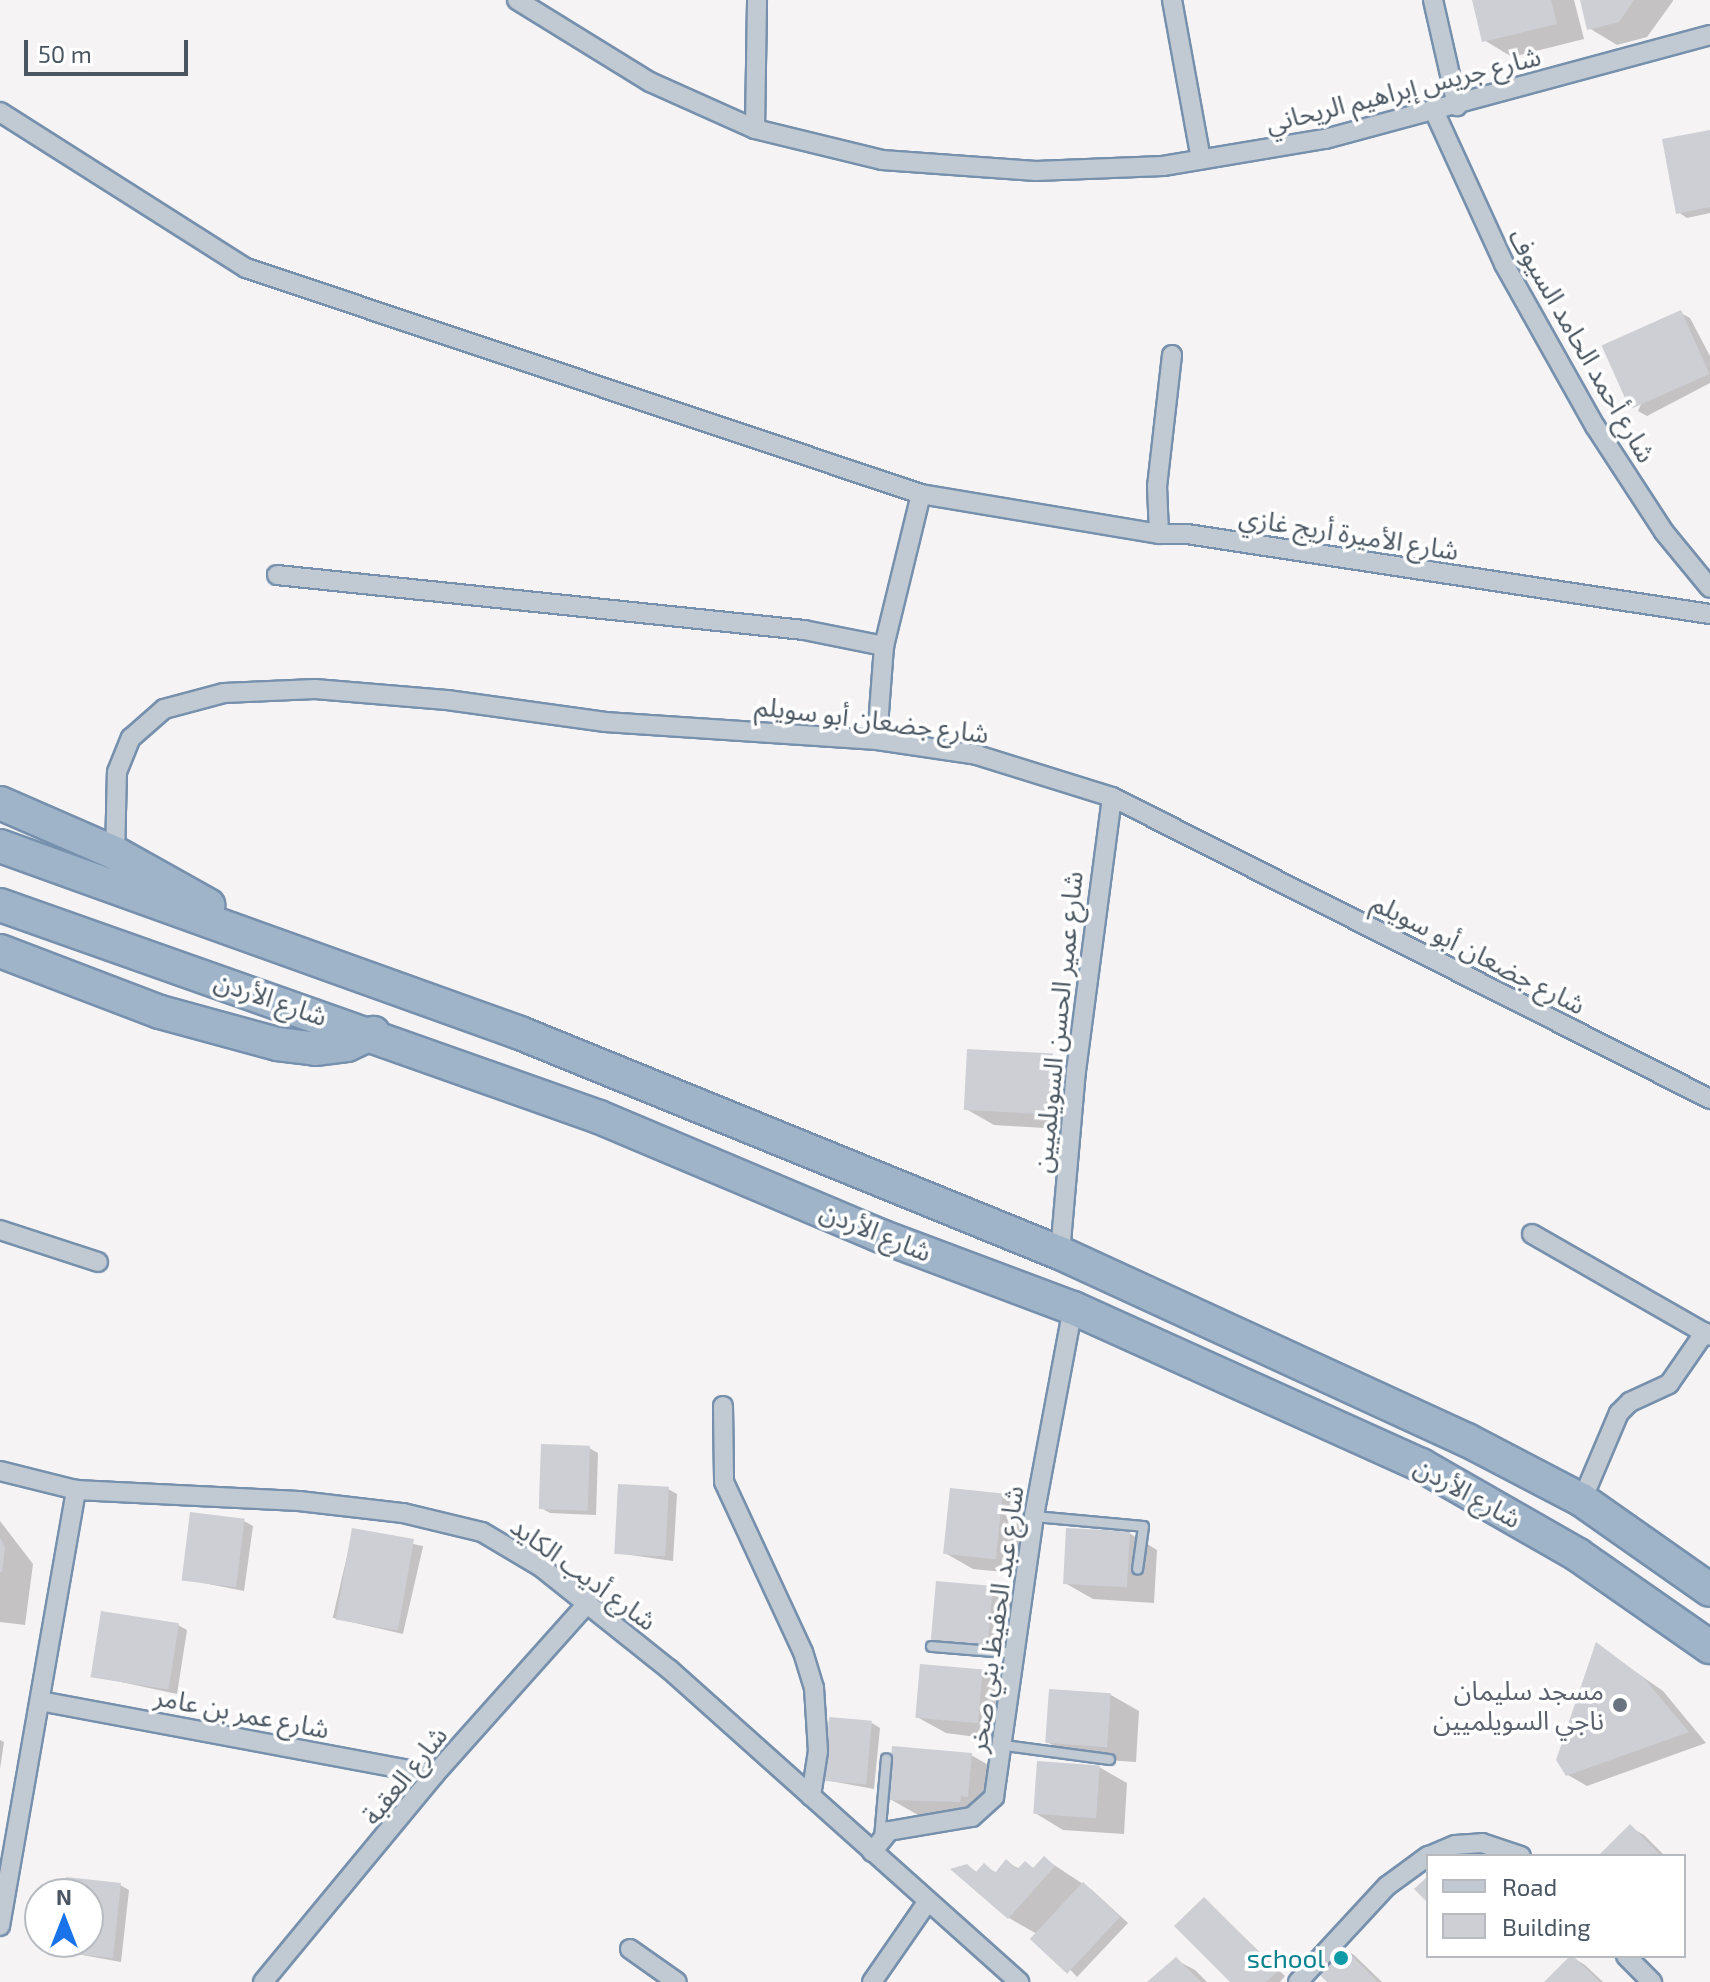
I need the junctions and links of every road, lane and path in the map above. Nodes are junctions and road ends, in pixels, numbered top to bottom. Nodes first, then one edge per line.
1 (517, 0) edge
2 (757, 0) edge
3 (1172, 0) edge
4 (1433, 0) edge
5 (1710, 35) edge
6 (1457, 106) junction
7 (0, 112) edge
8 (1435, 113) junction
9 (755, 129) junction
10 (1201, 159) junction
11 (1172, 355) dead end
12 (921, 494) junction
13 (1159, 534) junction
14 (277, 575) dead end
15 (1710, 588) edge
16 (1710, 614) edge
17 (884, 646) junction
18 (877, 740) junction
19 (1112, 797) junction
20 (0, 803) edge
21 (0, 846) edge
22 (115, 853) junction
23 (119, 890) junction
24 (0, 905) edge
25 (0, 951) edge
26 (333, 966) junction
27 (373, 1033) junction
28 (1710, 1099) edge
29 (0, 1230) edge
30 (1532, 1234) dead end
31 (1060, 1253) junction
32 (98, 1262) dead end
33 (1073, 1308) junction
34 (1707, 1334) edge
35 (723, 1406) dead end
36 (0, 1471) edge
37 (76, 1490) junction
38 (1582, 1500) junction
39 (1034, 1516) junction
40 (1137, 1569) dead end
41 (1710, 1590) edge
42 (588, 1603) junction
43 (931, 1646) dead end
44 (1710, 1647) edge
45 (1016, 1653) junction
46 (40, 1701) junction
47 (1004, 1745) junction
48 (886, 1758) dead end
49 (1109, 1759) dead end
50 (434, 1775) junction
51 (811, 1796) junction
52 (875, 1845) junction
53 (1433, 1854) edge
54 (1515, 1854) edge
55 (1426, 1857) edge
56 (4, 1860) edge
57 (926, 1904) junction
58 (0, 1926) edge
59 (630, 1949) dead end
60 (1628, 1958) edge
61 (263, 1982) edge
62 (677, 1982) edge
63 (872, 1982) edge
64 (1019, 1982) edge
65 (1298, 1982) edge
66 (1652, 1982) edge

1 - 9 street, شارع جريس إبراهيم الريحاني
2 - 9 street
3 - 10 street
4 - 6 street
5 - 6 street, شارع جريس إبراهيم الريحاني
6 - 8 street, شارع جريس إبراهيم الريحاني
7 - 12 street, شارع الأميرة أريج غازي
8 - 10 street, شارع جريس إبراهيم الريحاني
8 - 15 street, شارع أحمد الحامد السيوف
9 - 10 street, شارع جريس إبراهيم الريحاني
11 - 13 street
12 - 13 street, شارع الأميرة أريج غازي
12 - 17 street
13 - 16 street, شارع الأميرة أريج غازي
14 - 17 street
17 - 18 street
18 - 19 street, شارع جضعان أبو سويلم
18 - 22 street, شارع جضعان أبو سويلم
19 - 28 street, شارع جضعان أبو سويلم
19 - 31 street, شارع عمير الحسن السويلميين
20 - 22 highway
21 - 23 highway, شارع الأردن
22 - 23 street, شارع جضعان أبو سويلم
22 - 26 highway
23 - 26 highway, شارع الأردن
24 - 27 highway, شارع الأردن
25 - 27 highway
26 - 31 highway, شارع الأردن
27 - 33 highway, شارع الأردن
29 - 32 street
30 - 34 street
31 - 38 highway, شارع الأردن
33 - 39 street, شارع عبد الحفيظ بني صخر
33 - 44 highway, شارع الأردن
34 - 38 street
35 - 51 street
36 - 37 street, شارع أديب الكايد
37 - 42 street, شارع أديب الكايد
37 - 46 street
38 - 41 highway, شارع الأردن
39 - 40 lane
39 - 45 street, شارع عبد الحفيظ بني صخر
42 - 50 street, شارع العقبة
42 - 51 street, شارع أديب الكايد
43 - 45 lane
45 - 47 street, شارع عبد الحفيظ بني صخر
46 - 50 street, شارع عمر بن عامر
46 - 56 street
47 - 49 lane
47 - 52 street, شارع عبد الحفيظ بني صخر
48 - 52 lane
50 - 61 street, شارع العقبة
51 - 52 street, شارع أديب الكايد
52 - 57 street, شارع أديب الكايد
53 - 54 street
55 - 65 street
56 - 58 street
57 - 63 street
57 - 64 street, شارع أديب الكايد
59 - 62 street
60 - 66 street

